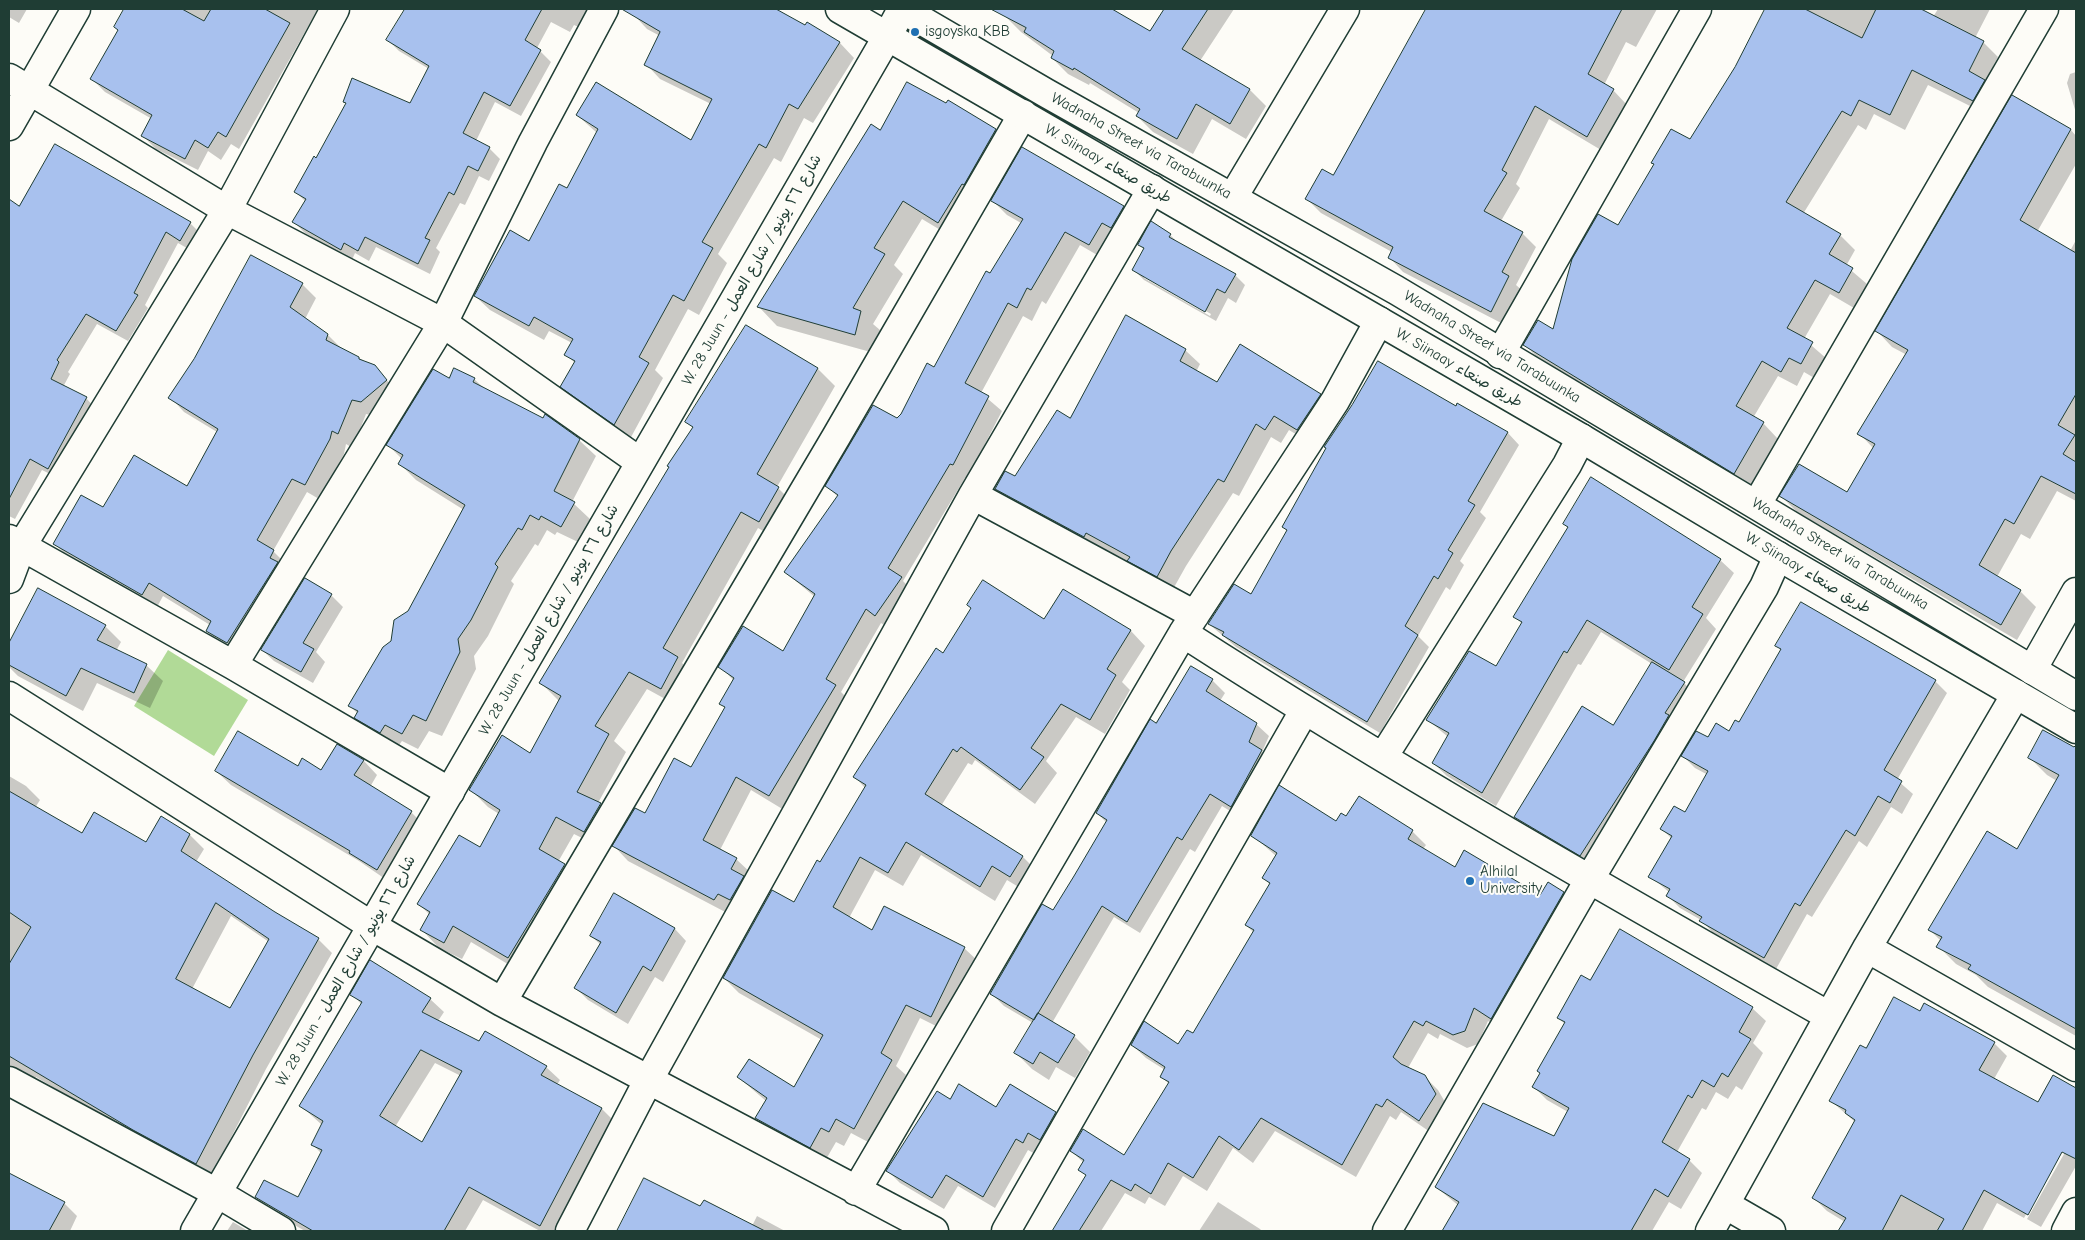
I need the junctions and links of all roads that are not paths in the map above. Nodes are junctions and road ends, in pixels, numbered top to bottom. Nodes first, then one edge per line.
1 (76, 9) edge
2 (335, 9) edge
3 (604, 9) edge
4 (840, 9) edge
5 (902, 9) edge
6 (1345, 9) edge
7 (1696, 9) edge
8 (2044, 9) edge
9 (887, 37) junction
10 (19, 84) edge
11 (1023, 114) junction
12 (9, 126) edge
13 (1152, 190) junction
14 (1233, 197) junction
15 (227, 210) junction
16 (1379, 321) junction
17 (443, 323) junction
18 (1500, 354) junction
19 (1581, 438) junction
20 (640, 462) junction
21 (973, 495) junction
22 (1757, 504) junction
23 (15, 543) edge
24 (1778, 556) junction
25 (9, 579) edge
26 (2076, 592) edge
27 (1189, 624) junction
28 (233, 665) junction
29 (2032, 670) junction
30 (2016, 694) junction
31 (9, 696) edge
32 (2076, 696) edge
33 (1304, 711) junction
34 (2076, 729) edge
35 (1383, 757) junction
36 (450, 792) junction
37 (1589, 880) junction
38 (372, 926) junction
39 (1866, 948) junction
40 (502, 1002) junction
41 (1829, 1016) junction
42 (2076, 1068) edge
43 (649, 1079) junction
44 (9, 1081) edge
45 (856, 1191) junction
46 (217, 1194) junction
47 (1726, 1205) junction
48 (2076, 1212) edge
49 (195, 1231) edge
50 (282, 1231) edge
51 (570, 1231) edge
52 (933, 1231) edge
53 (1006, 1231) edge
54 (1387, 1231) edge
55 (1710, 1231) edge
56 (1771, 1231) edge
57 (2066, 1231) edge

1 - 10 street
2 - 15 street
3 - 17 street
4 - 9 street, W. Siinaay طريق صنعاء
5 - 9 street, W. 28 Juun - شارع ٢٦ يونيو / شارع العمل
5 - 14 street, Wadnaha Street via Tarabuunka
6 - 14 street
7 - 18 street
8 - 22 street
9 - 11 street, W. Siinaay طريق صنعاء
9 - 20 street, W. 28 Juun - شارع ٢٦ يونيو / شارع العمل
10 - 12 street
10 - 15 street
11 - 13 street, W. Siinaay طريق صنعاء
11 - 40 street
13 - 16 street, W. Siinaay طريق صنعاء
13 - 21 street
14 - 18 street, Wadnaha Street via Tarabuunka
15 - 17 street
15 - 23 street
16 - 19 street, W. Siinaay طريق صنعاء
16 - 27 street
17 - 20 street
17 - 28 street
18 - 22 street, Wadnaha Street via Tarabuunka
19 - 24 street, W. Siinaay طريق صنعاء
19 - 35 street
20 - 36 street, W. 28 Juun - شارع ٢٦ يونيو / شارع العمل
21 - 27 street
21 - 43 street
22 - 29 street, Wadnaha Street via Tarabuunka
23 - 25 street
23 - 28 street
24 - 30 street, W. Siinaay طريق صنعاء
24 - 37 street
26 - 29 street
27 - 33 street
27 - 45 street
28 - 36 street
29 - 32 street, Wadnaha Street via Tarabuunka
30 - 34 street, W. Siinaay طريق صنعاء
30 - 39 street
31 - 38 street
33 - 35 street
33 - 53 street
35 - 37 street
36 - 38 street, W. 28 Juun - شارع ٢٦ يونيو / شارع العمل
37 - 41 street
37 - 54 street
38 - 40 street
38 - 46 street, W. 28 Juun - شارع ٢٦ يونيو / شارع العمل
39 - 41 street
39 - 42 street
40 - 43 street
41 - 47 street
43 - 45 street
43 - 51 street
44 - 46 street
45 - 52 street
46 - 49 street, W. 28 Juun - شارع ٢٦ يونيو / شارع العمل
46 - 50 street
47 - 55 street
47 - 56 street
48 - 57 street

